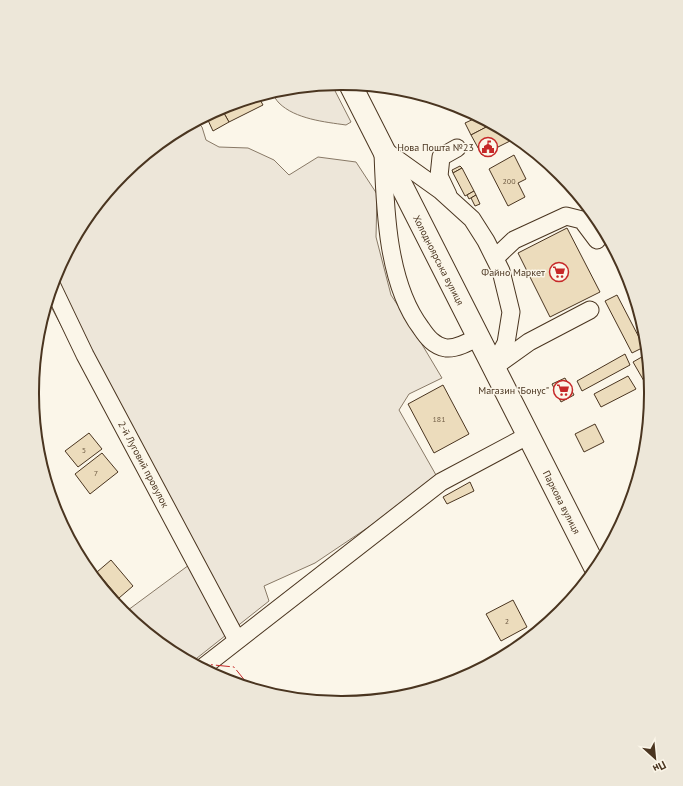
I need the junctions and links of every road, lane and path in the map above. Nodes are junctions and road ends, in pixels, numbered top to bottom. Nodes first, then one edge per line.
1 (353, 91) edge
2 (382, 148) junction
3 (457, 148) dead end
4 (449, 199) junction
5 (597, 240) dead end
6 (495, 258) junction
7 (54, 299) edge
8 (590, 310) dead end
9 (478, 337) junction
10 (493, 367) junction
11 (529, 435) junction
12 (592, 562) edge
13 (237, 640) junction
14 (207, 664) edge

1 - 2 main road, Холодноярська вулиця
2 - 4 street
2 - 9 main road, Холодноярська вулиця
2 - 9 street
3 - 4 street
4 - 6 street
5 - 6 street
6 - 10 street
7 - 13 street, 2-й Луговий провулок
8 - 10 street
9 - 10 main road, Холодноярська вулиця
10 - 11 main road, Холодноярська вулиця
11 - 12 main road, Паркова вулиця
11 - 13 street
13 - 14 street

